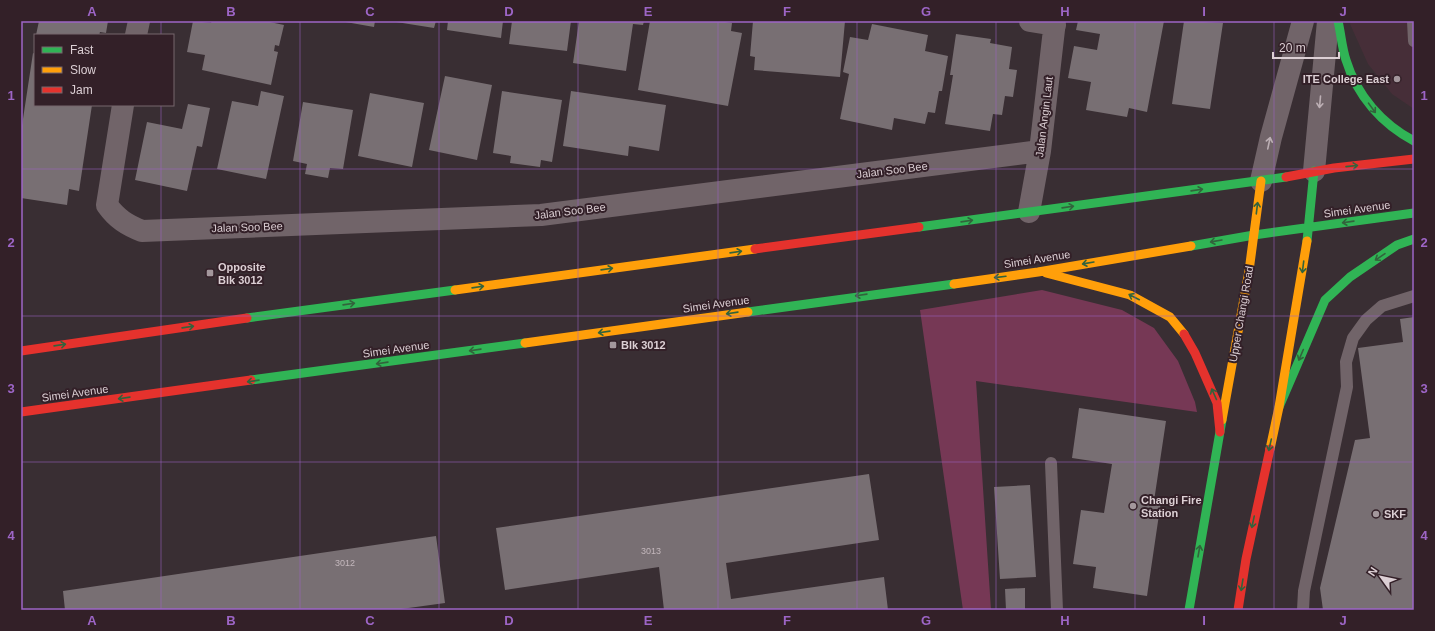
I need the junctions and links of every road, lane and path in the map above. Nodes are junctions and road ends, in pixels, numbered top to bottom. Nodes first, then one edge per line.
1 (139, 21) edge
2 (1030, 21) edge
3 (1302, 21) edge
4 (1328, 21) edge
5 (1338, 21) edge
6 (1413, 21) edge
7 (1055, 23) edge
8 (136, 34) edge
9 (1414, 42) edge
10 (123, 106) edge
11 (1414, 142) edge
12 (1040, 151) junction
13 (1414, 159) edge
14 (1314, 171) junction
15 (1261, 181) junction
16 (1030, 212) junction
17 (1414, 213) edge
18 (1309, 229) junction
19 (1254, 235) junction
20 (1414, 239) edge
21 (1038, 272) junction
22 (1414, 296) edge
23 (21, 350) edge
24 (1279, 407) junction
25 (21, 412) edge
26 (1220, 432) junction
27 (1050, 463) dead end
28 (1057, 610) edge
29 (1189, 610) edge
30 (1238, 610) edge
31 (1303, 610) edge

1 - 8 street
2 - 7 street
15 -> 3 street, Upper Changi Road
4 -> 14 street
5 -> 11 main road
6 - 9 lane
7 - 12 street, Jalan Angin Laut
10 - 12 street, Jalan Soo Bee
12 - 16 street, Jalan Angin Laut
14 -> 13 main road
14 - 15 main road
14 - 18 main road
16 -> 15 main road
19 -> 15 main road, Upper Changi Road
23 -> 16 main road
17 -> 18 main road, Simei Avenue
18 - 19 main road, Simei Avenue
18 -> 24 main road
19 -> 21 main road, Simei Avenue
19 - 26 main road, Upper Changi Road
20 -> 24 main road
21 -> 25 main road, Simei Avenue
26 -> 21 main road
22 - 31 lane
24 -> 30 main road
29 -> 26 main road, Upper Changi Road
27 - 28 lane

